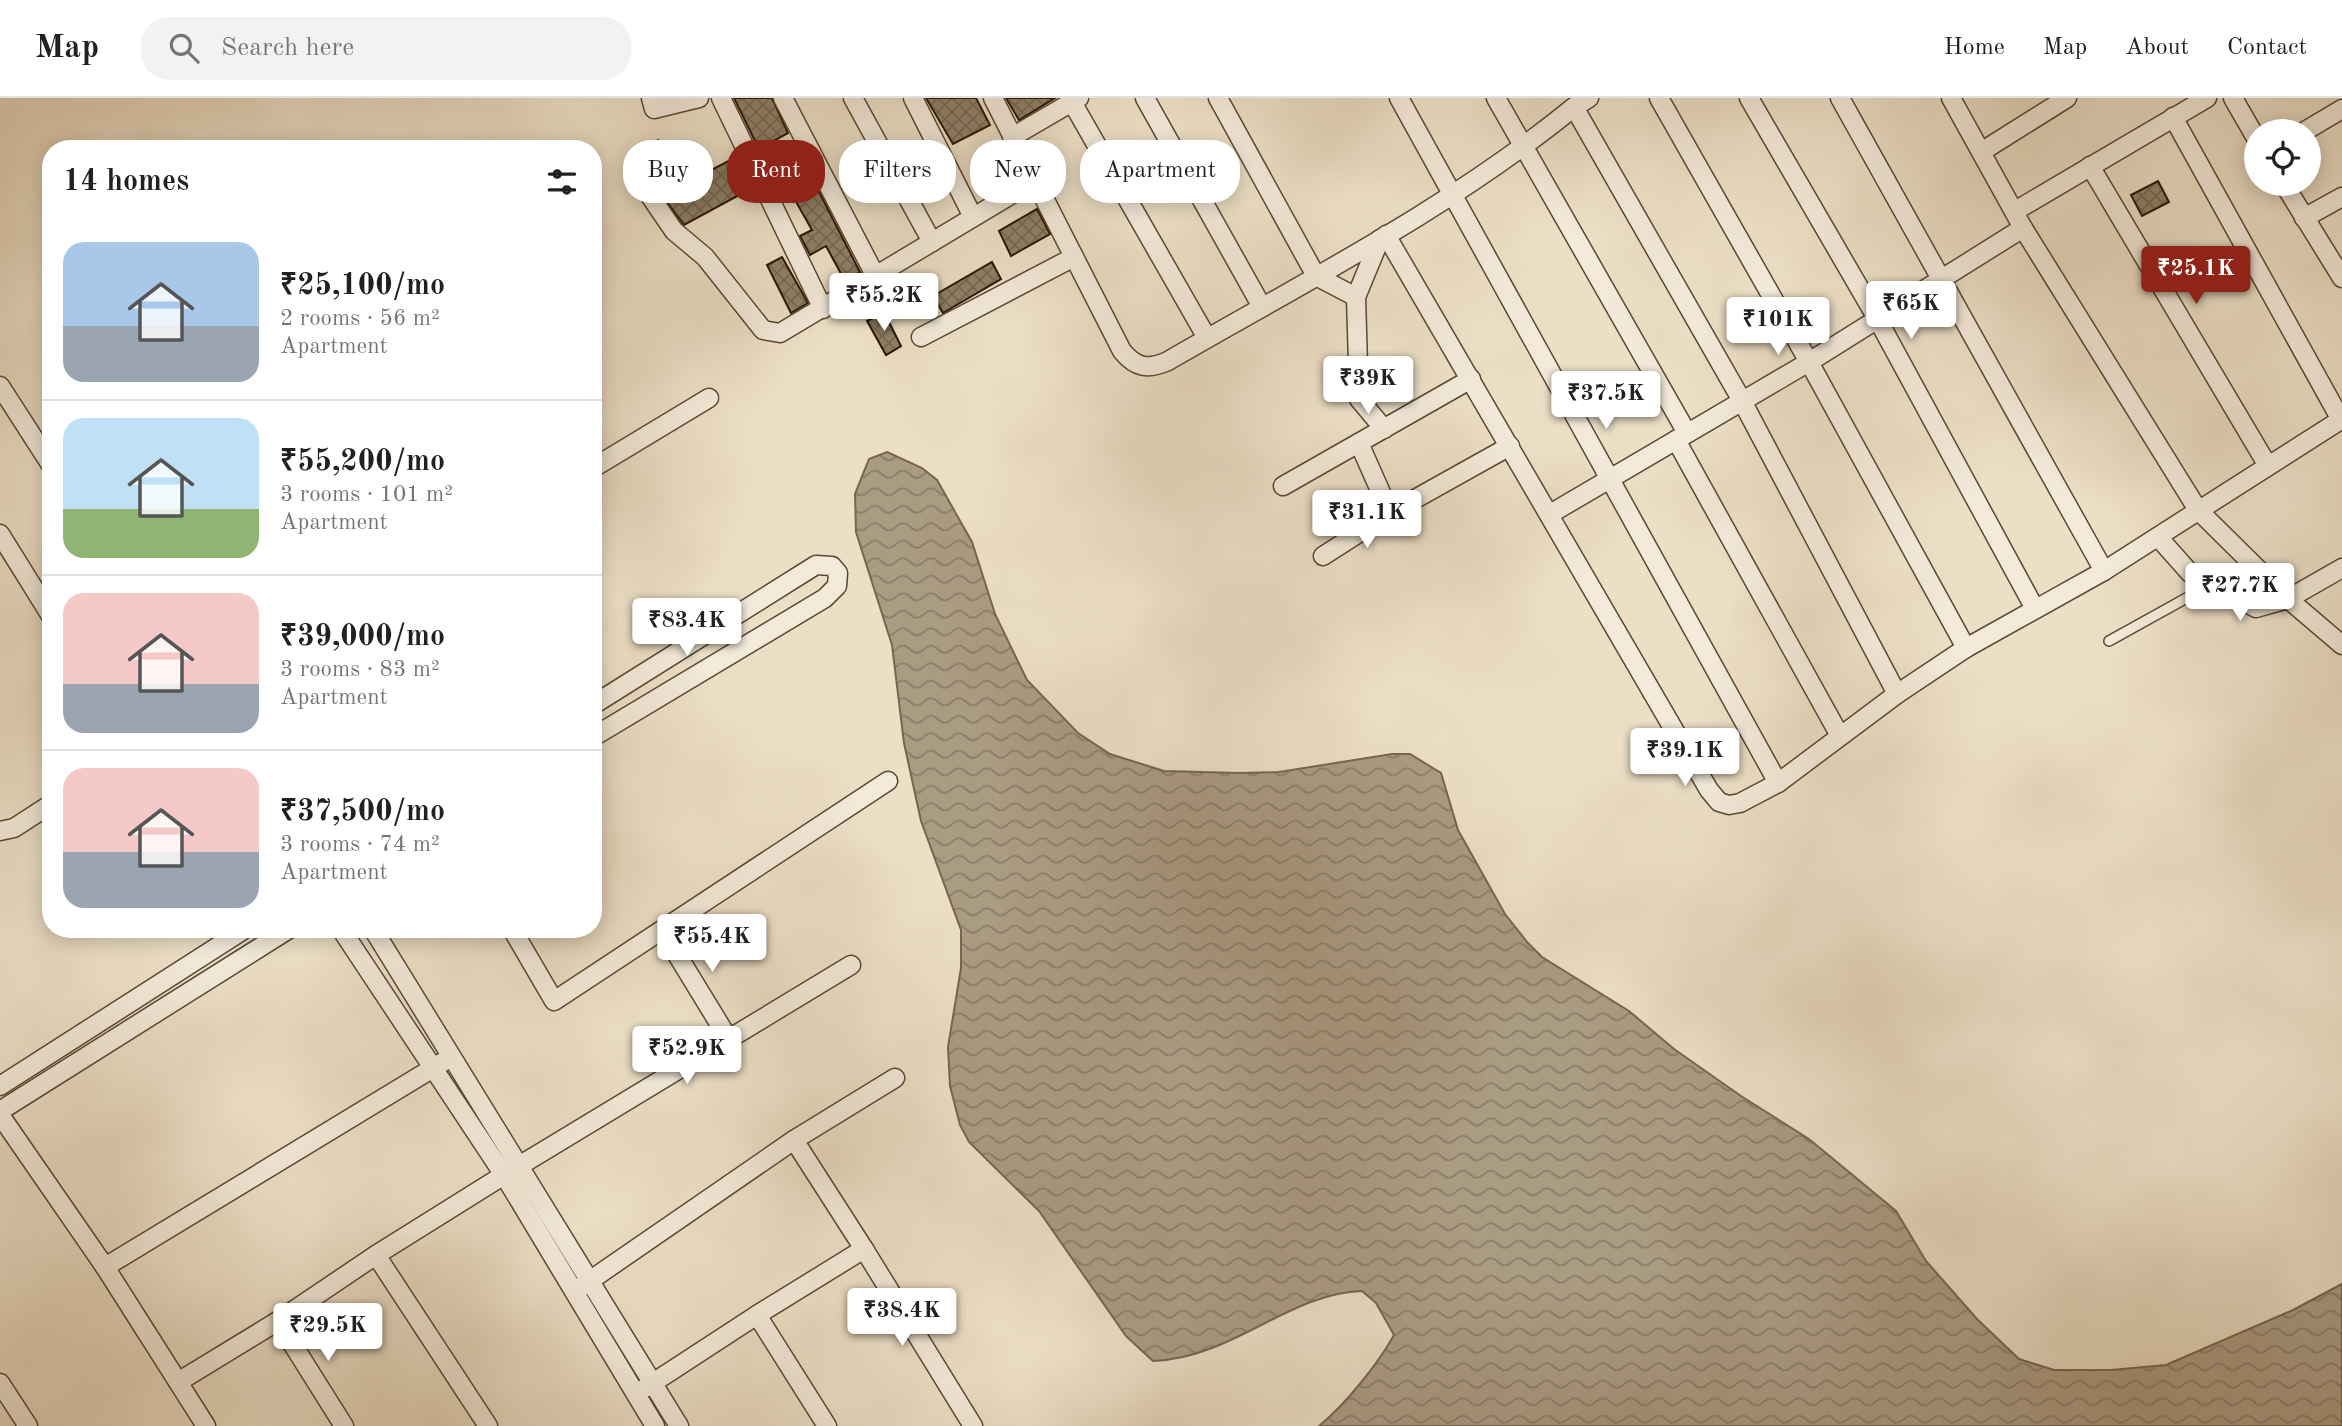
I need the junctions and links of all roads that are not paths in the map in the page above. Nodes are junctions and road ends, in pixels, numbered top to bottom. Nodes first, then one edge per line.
1 (651, 98) edge
2 (699, 98) edge
3 (721, 98) edge
4 (783, 98) edge
5 (853, 98) edge
6 (913, 98) edge
7 (993, 98) edge
8 (1145, 98) edge
9 (1218, 98) edge
10 (1399, 98) edge
11 (1496, 98) edge
12 (1659, 98) edge
13 (1749, 98) edge
14 (1840, 98) edge
15 (1951, 98) edge
16 (2067, 98) edge
17 (2207, 98) edge
18 (2232, 98) edge
19 (1075, 100) edge
20 (1582, 102) edge
21 (2342, 110) edge
22 (2173, 117) junction
23 (2245, 119) edge
24 (2321, 122) edge
25 (1012, 137) junction
26 (1014, 140) edge
27 (1525, 147) junction
28 (1981, 152) junction
29 (2090, 166) junction
30 (1453, 195) junction
31 (2291, 196) edge
32 (2342, 197) edge
33 (655, 203) edge
34 (997, 203) edge
35 (1046, 203) edge
36 (2015, 211) junction
37 (973, 217) junction
38 (2304, 218) junction
39 (2023, 228) junction
40 (1383, 237) junction
41 (932, 242) junction
42 (1074, 257) junction
43 (876, 276) junction
44 (1316, 276) junction
45 (2342, 278) edge
46 (1941, 279) junction
47 (1356, 296) junction
48 (1262, 307) junction
49 (824, 309) junction
50 (1878, 320) junction
51 (921, 337) dead end
52 (1207, 338) junction
53 (1810, 362) junction
54 (1471, 379) junction
55 (0, 386) edge
56 (709, 398) dead end
57 (1741, 400) junction
58 (2342, 420) edge
59 (1384, 429) junction
60 (1681, 437) junction
61 (1359, 443) junction
62 (1510, 446) junction
63 (42, 451) edge
64 (602, 463) edge
65 (2268, 466) junction
66 (1611, 481) junction
67 (1283, 486) dead end
68 (2198, 510) junction
69 (1390, 513) junction
70 (1550, 514) junction
71 (0, 534) edge
72 (2158, 537) junction
73 (1323, 556) dead end
74 (2342, 568) edge
75 (2104, 570) junction
76 (2212, 584) junction
77 (2288, 599) junction
78 (42, 602) edge
79 (2034, 607) junction
80 (2109, 641) dead end
81 (2342, 645) edge
82 (1966, 648) junction
83 (1897, 694) junction
84 (602, 699) edge
85 (602, 732) edge
86 (1840, 736) junction
87 (888, 781) dead end
88 (1778, 783) junction
89 (42, 810) edge
90 (0, 831) edge
91 (662, 930) junction
92 (231, 938) edge
93 (275, 938) edge
94 (347, 938) edge
95 (379, 938) edge
96 (517, 938) edge
97 (851, 965) dead end
98 (728, 1038) junction
99 (453, 1056) junction
100 (435, 1069) junction
101 (895, 1078) dead end
102 (0, 1086) edge
103 (0, 1113) edge
104 (794, 1140) junction
105 (521, 1165) junction
106 (504, 1175) junction
107 (864, 1249) junction
108 (376, 1255) junction
109 (105, 1267) junction
110 (591, 1280) junction
111 (573, 1292) junction
112 (757, 1315) junction
113 (278, 1321) junction
114 (0, 1382) edge
115 (178, 1382) junction
116 (653, 1382) junction
117 (636, 1394) junction
118 (28, 1426) edge
119 (206, 1426) edge
120 (344, 1426) edge
121 (488, 1426) edge
122 (655, 1426) edge
123 (680, 1426) edge
124 (827, 1426) edge
125 (973, 1426) edge

1 - 2 street
3 - 49 street
4 - 43 street
5 - 41 street
6 - 37 street
7 - 25 street
8 - 48 street
9 - 44 street
10 - 30 street
11 - 27 street
12 - 53 street
13 - 50 street
14 - 46 street
15 - 28 street
16 - 28 street
17 - 22 street
18 - 23 street
19 - 25 street
19 - 52 street
20 - 27 street
20 - 57 street
21 - 24 street
22 - 29 street
22 - 58 street
25 - 26 street
27 - 30 street
27 - 60 street
28 - 36 street
29 - 36 street
29 - 65 street
30 - 40 street
30 - 66 street
31 - 38 street
32 - 38 street
33 - 49 street
34 - 37 street
35 - 42 street
36 - 39 street
37 - 41 street
38 - 45 street
39 - 46 street
39 - 68 street
40 - 44 street
40 - 47 street
40 - 54 street
41 - 43 street
42 - 51 street
42 - 52 street
43 - 49 street
44 - 47 street
44 - 48 street
46 - 50 street
46 - 75 street
47 - 59 street
48 - 52 street
50 - 53 street
50 - 79 street
53 - 57 street
53 - 82 street
54 - 59 street
54 - 62 street
55 - 63 street
56 - 64 street
57 - 60 street
57 - 83 street
58 - 65 street
59 - 61 street
60 - 66 street
60 - 86 street
61 - 67 street
61 - 69 street
62 - 69 street
62 - 70 street
65 - 68 street
66 - 70 street
66 - 88 street
68 - 72 street
68 - 77 street
69 - 73 street
70 - 88 street
71 - 78 street
72 - 75 street
72 - 76 street
74 - 77 street
75 - 79 street
76 - 77 street
76 - 80 lane
77 - 81 street
79 - 82 street
82 - 83 street
83 - 86 street
84 - 85 street
86 - 88 street
87 - 91 street
89 - 90 street
91 - 96 street
91 - 98 street
92 - 102 street
93 - 103 street
94 - 100 street
95 - 99 street
97 - 98 street
98 - 105 street
99 - 100 street
99 - 105 street
100 - 106 street
100 - 109 street
101 - 104 street
103 - 109 street
104 - 107 street
104 - 110 street
105 - 106 street
105 - 110 street
106 - 108 street
106 - 111 street
107 - 112 street
107 - 125 street
108 - 113 street
108 - 121 street
109 - 115 street
110 - 111 street
110 - 116 street
111 - 117 street
112 - 116 street
112 - 124 street
113 - 115 street
113 - 120 street
114 - 118 street
115 - 119 street
116 - 117 street
116 - 123 street
117 - 122 street

